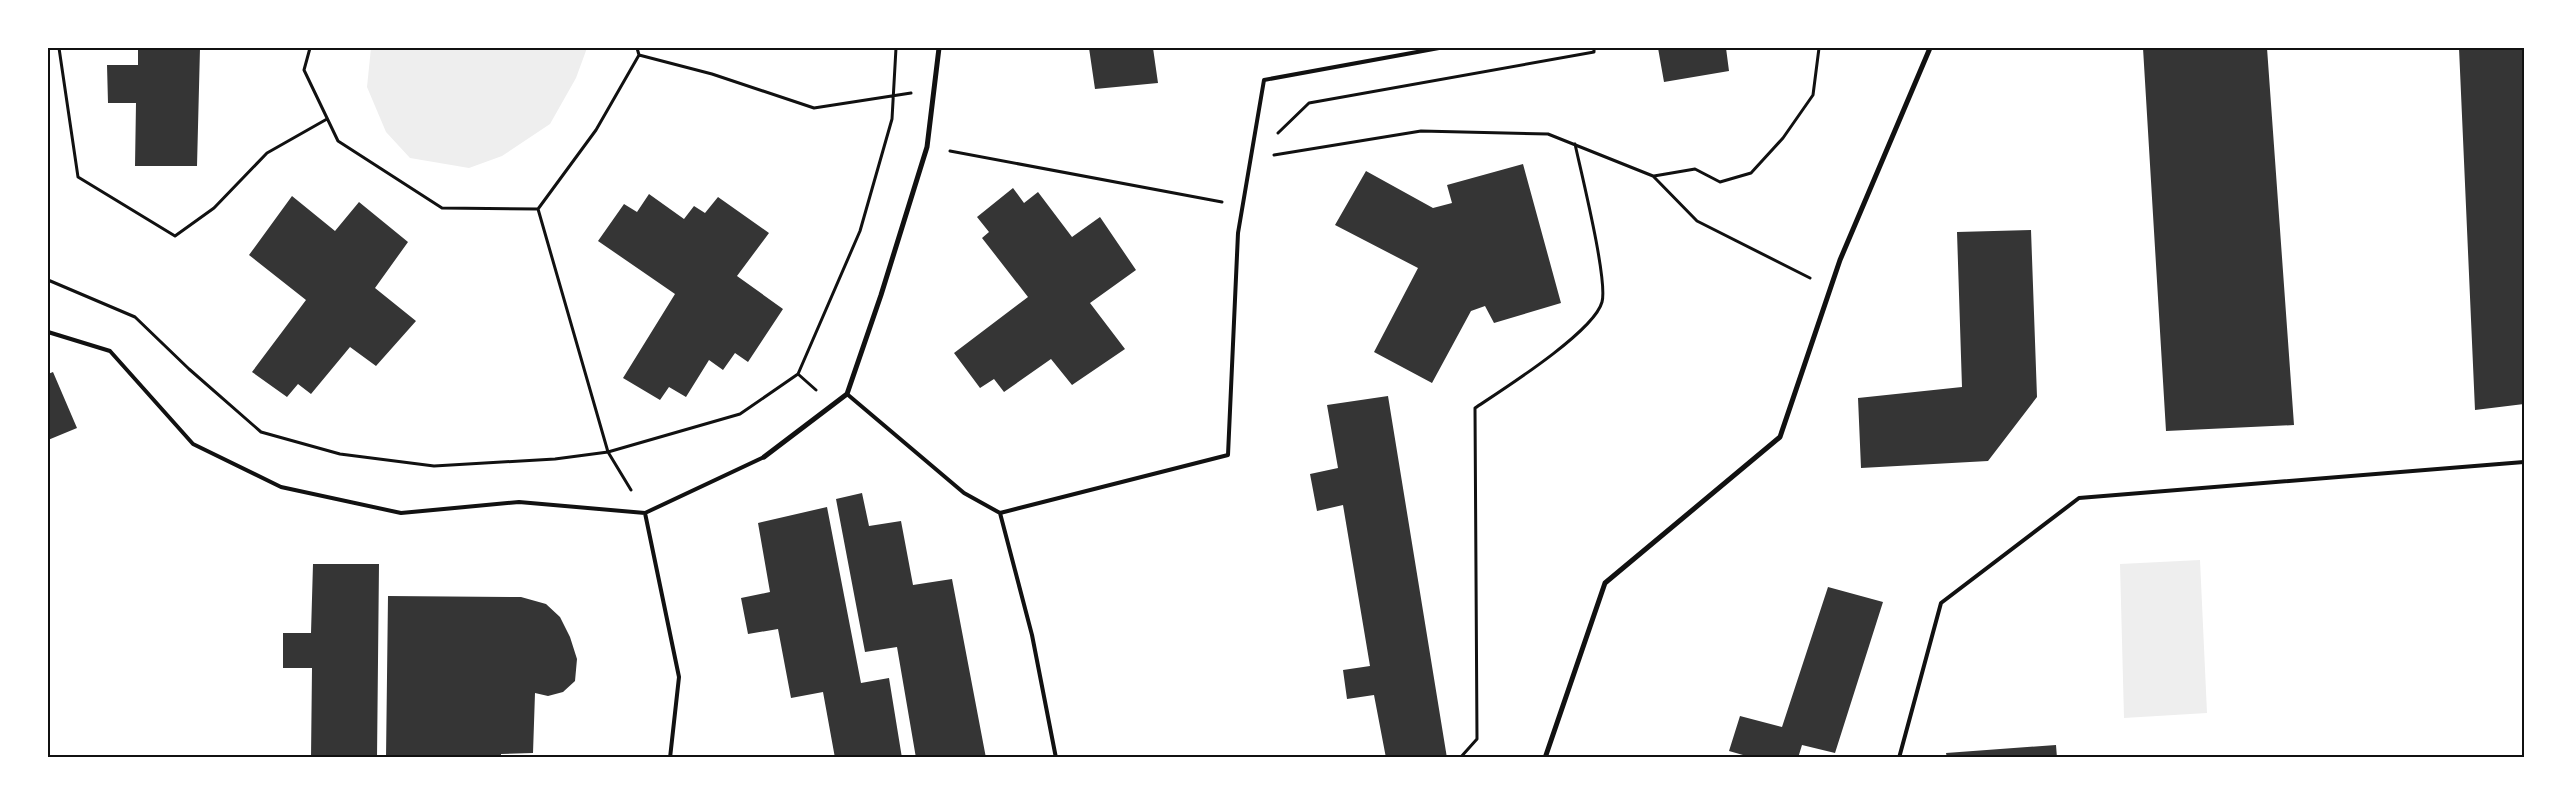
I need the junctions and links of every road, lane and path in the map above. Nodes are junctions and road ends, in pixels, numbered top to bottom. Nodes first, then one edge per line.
1 (59, 48) edge
2 (310, 48) edge
3 (637, 48) edge
4 (896, 48) edge
5 (939, 48) edge
6 (1439, 48) edge
7 (1594, 48) edge
8 (1819, 48) edge
9 (1930, 48) edge
10 (639, 55) junction
11 (895, 95) junction
12 (328, 119) junction
13 (1575, 144) junction
14 (927, 147) junction
15 (1250, 159) junction
16 (1653, 176) junction
17 (1242, 206) junction
18 (538, 209) junction
19 (48, 280) edge
20 (1830, 289) junction
21 (48, 332) edge
22 (847, 394) junction
23 (608, 452) junction
24 (764, 457) joint
25 (2524, 462) edge
26 (646, 513) junction
27 (1000, 513) junction
28 (670, 758) edge
29 (1056, 758) edge
30 (1460, 758) edge
31 (1545, 758) edge
32 (1899, 758) edge

1 - 12 path
2 - 12 path
3 - 10 path
4 - 11 path
5 - 14 street
6 - 15 lane
7 - 15 path
8 - 16 path
9 - 20 street
10 - 11 path
10 - 18 path
11 - 23 path
12 - 18 path
13 - 15 path
13 - 16 path
13 - 30 path
14 - 17 path
14 - 22 street
15 - 17 lane
16 - 20 path
17 - 27 lane
18 - 23 path
19 - 23 path
20 - 31 street
21 - 26 lane
22 - 24 street
22 - 27 lane
23 - 26 path
24 - 26 lane
25 - 32 lane
26 - 28 lane
27 - 29 lane

